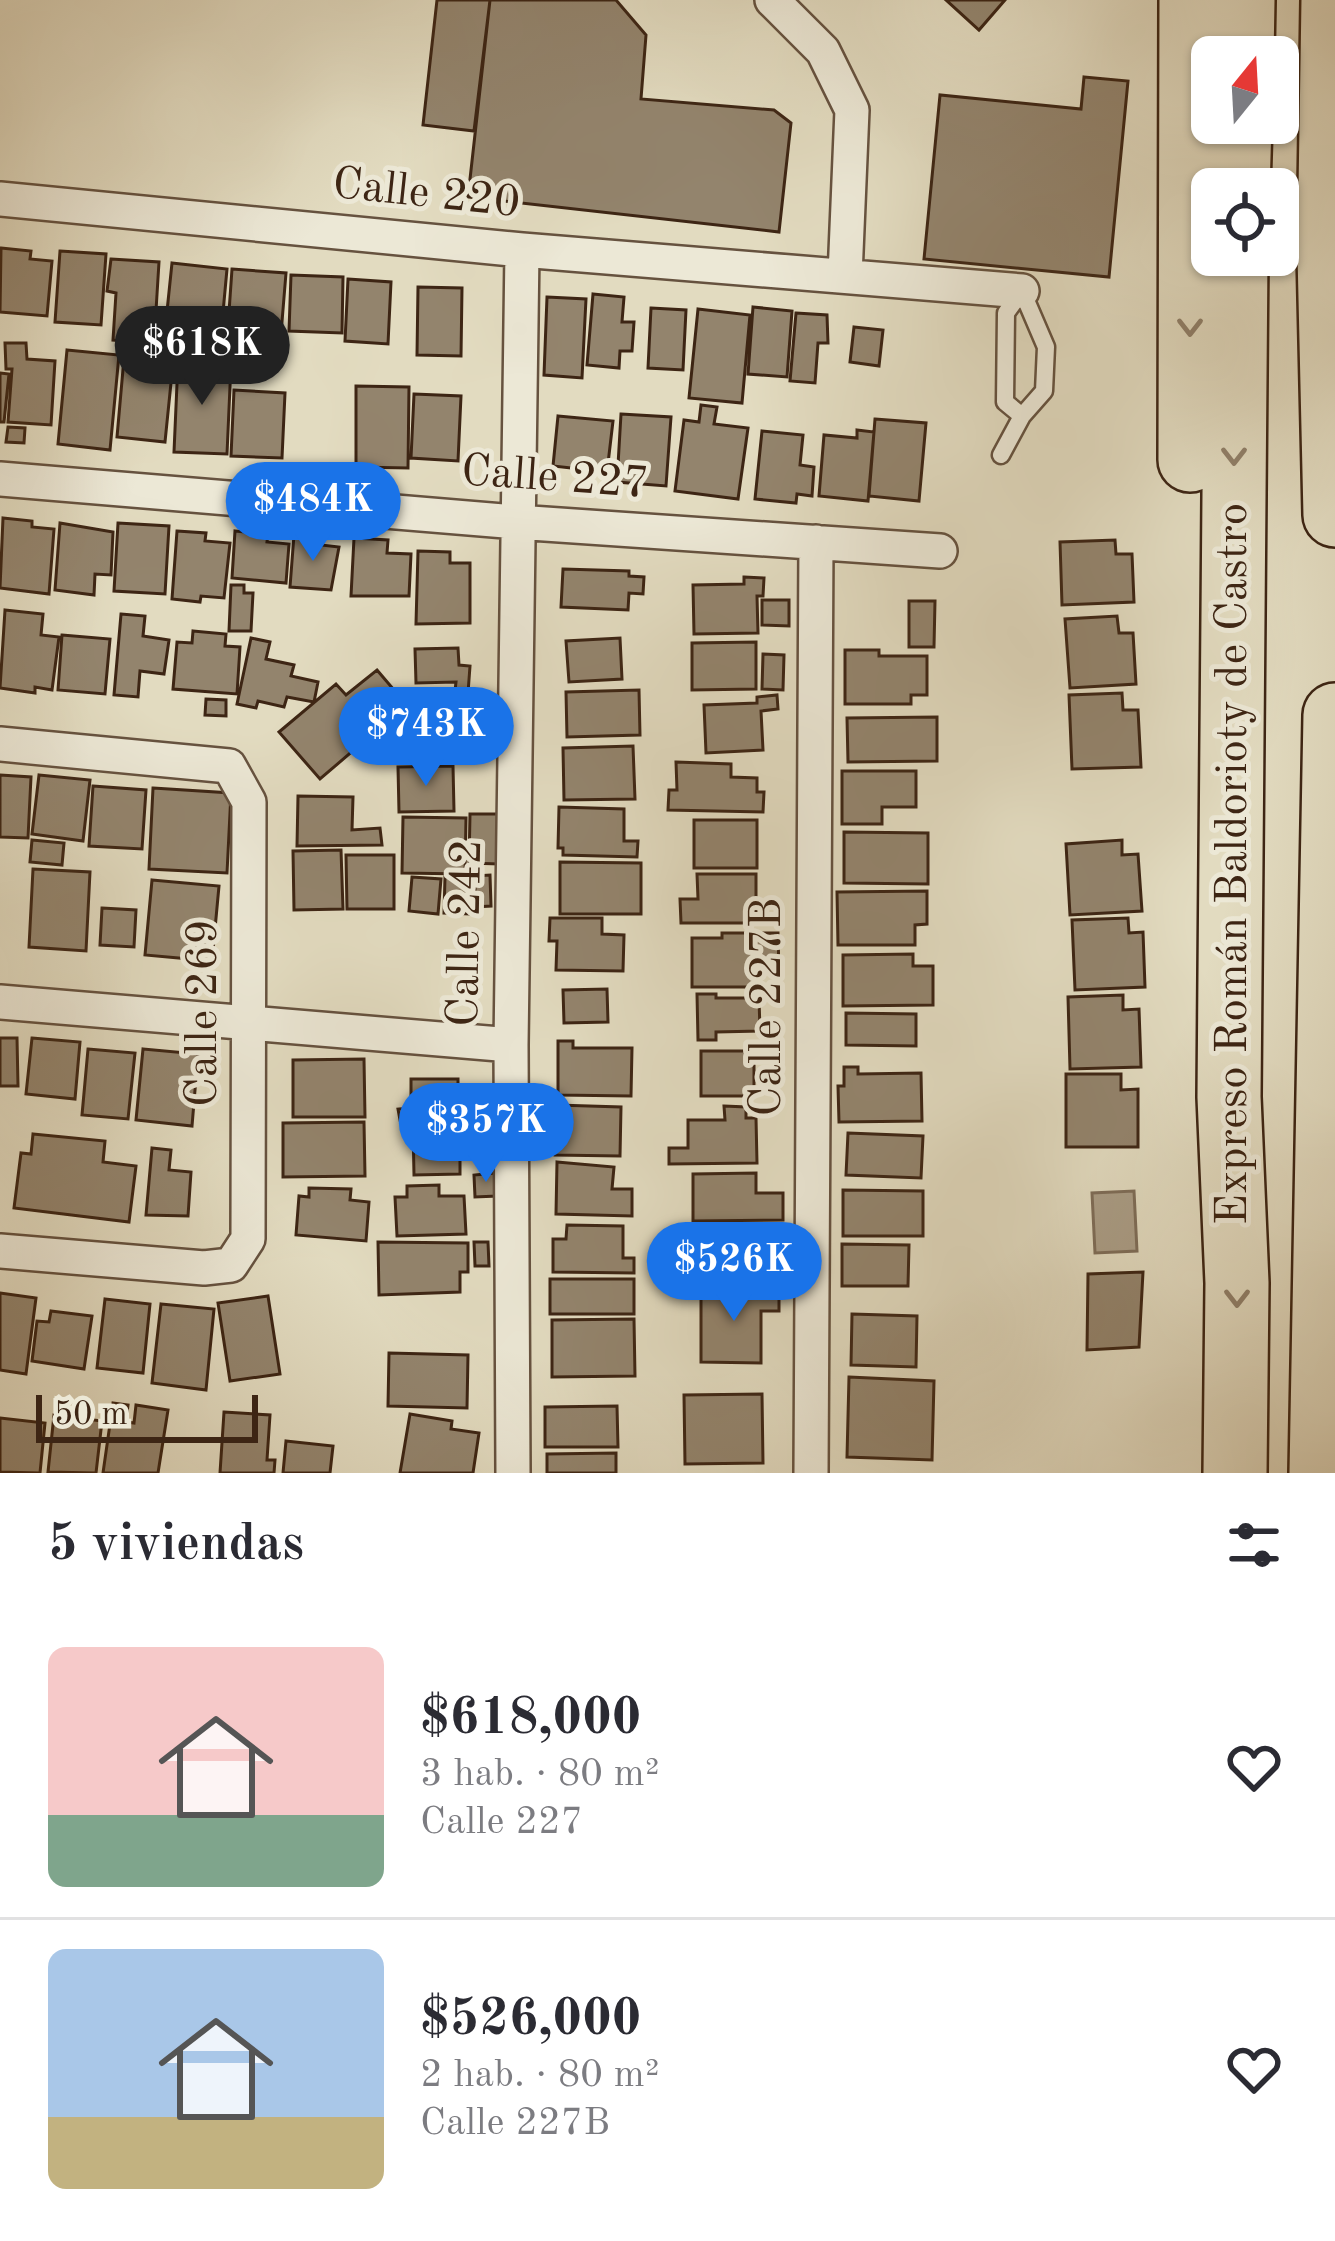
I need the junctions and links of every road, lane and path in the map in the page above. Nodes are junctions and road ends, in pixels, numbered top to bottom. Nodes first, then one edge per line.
1 (772, 0) edge
2 (1244, 0) edge
3 (1333, 0) edge
4 (1201, 25) edge
5 (0, 199) edge
6 (1332, 246) edge
7 (522, 250) junction
8 (844, 276) junction
9 (1236, 276) edge
10 (1022, 291) junction
11 (1022, 416) junction
12 (1001, 455) dead end
13 (0, 479) edge
14 (1335, 515) edge
15 (516, 522) junction
16 (816, 542) junction
17 (940, 550) dead end
18 (1335, 715) edge
19 (0, 744) edge
20 (0, 1002) edge
21 (250, 1024) junction
22 (511, 1045) junction
23 (1229, 1097) junction
24 (0, 1251) edge
25 (513, 1473) edge
26 (811, 1473) edge
27 (1235, 1473) edge
28 (1321, 1473) edge

1 - 8 street
2 - 4 highway
3 - 6 highway
4 -> 23 highway
5 - 7 street, Calle 220
6 - 14 highway
7 - 8 street, Calle 220
7 - 15 street, Calle 242
8 - 10 street, Calle 220
9 -> 23 highway, Expreso Román Baldorioty de Castro
10 - 11 lane
10 - 11 lane
11 - 12 lane
13 - 15 street, Calle 227
15 - 16 street, Calle 227
15 - 22 street, Calle 242
16 - 17 street, Calle 227
16 - 26 street, Calle 227B
18 - 28 highway, Expreso Román Baldorioty de Castro
19 - 21 street, Calle 269
20 - 21 street
21 - 22 street
21 - 24 street, Calle 269
22 - 25 street, Calle 242
23 -> 27 highway, Expreso Román Baldorioty de Castro

